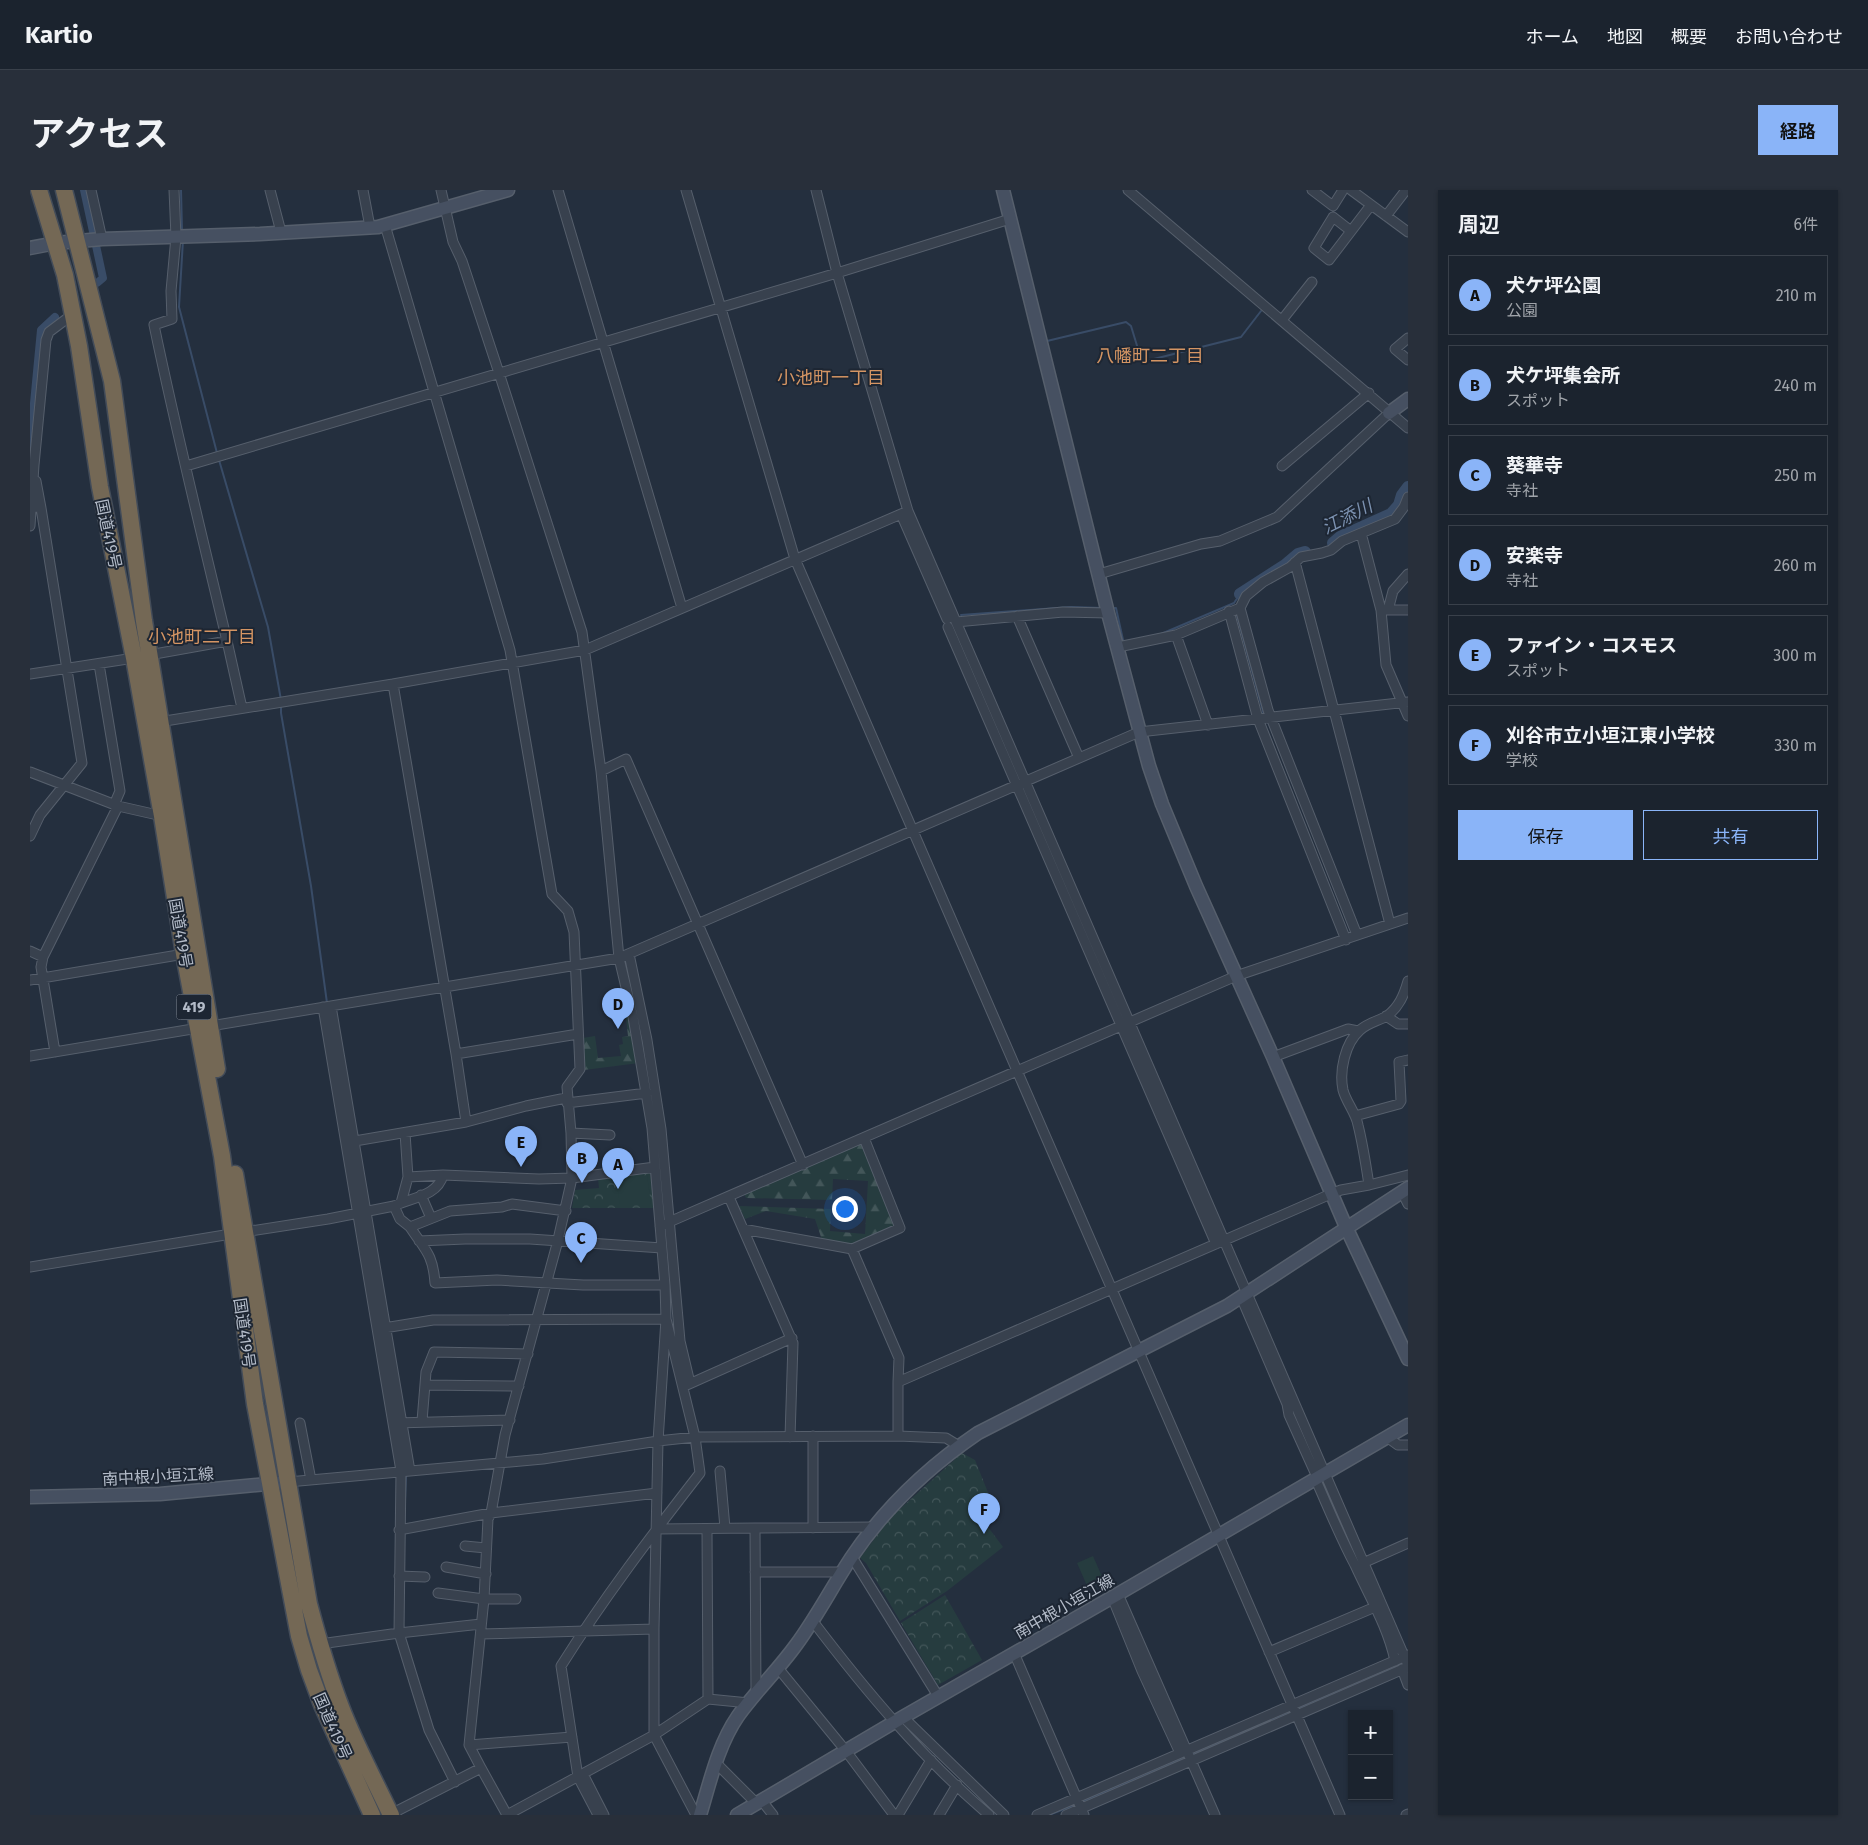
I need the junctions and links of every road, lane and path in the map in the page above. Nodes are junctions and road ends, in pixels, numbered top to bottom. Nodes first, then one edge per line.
1 (39, 190) edge
2 (64, 190) edge
3 (91, 190) edge
4 (174, 190) edge
5 (270, 190) edge
6 (363, 190) edge
7 (441, 190) edge
8 (508, 190) edge
9 (558, 190) edge
10 (686, 190) edge
11 (816, 190) edge
12 (1003, 190) edge
13 (1128, 190) edge
14 (1312, 190) edge
15 (1343, 190) edge
16 (1351, 190) edge
17 (1406, 190) edge
18 (1371, 205) junction
19 (445, 209) junction
20 (1386, 216) junction
21 (1010, 219) junction
22 (385, 225) junction
23 (370, 227) junction
24 (1351, 231) junction
25 (281, 232) junction
26 (1408, 232) edge
27 (181, 237) junction
28 (102, 239) junction
29 (82, 242) junction
30 (56, 244) junction
31 (30, 248) edge
32 (837, 273) junction
33 (1312, 282) dead end
34 (721, 307) junction
35 (73, 314) junction
36 (1282, 320) junction
37 (1408, 338) edge
38 (603, 342) junction
39 (1408, 360) edge
40 (499, 373) junction
41 (434, 392) junction
42 (1368, 393) junction
43 (1408, 399) edge
44 (1389, 413) junction
45 (1408, 428) edge
46 (186, 466) junction
47 (1282, 466) dead end
48 (33, 477) junction
49 (1408, 496) edge
50 (32, 506) junction
51 (41, 508) junction
52 (904, 513) junction
53 (30, 526) edge
54 (1361, 533) junction
55 (795, 560) junction
56 (1296, 562) junction
57 (1099, 574) junction
58 (1408, 574) edge
59 (682, 608) junction
60 (1240, 608) junction
61 (1107, 609) junction
62 (1385, 610) junction
63 (1408, 610) edge
64 (1229, 611) junction
65 (1017, 616) junction
66 (952, 624) junction
67 (1176, 634) junction
68 (226, 641) junction
69 (1118, 647) junction
70 (584, 650) junction
71 (142, 657) junction
72 (513, 662) junction
73 (100, 664) junction
74 (66, 669) junction
75 (30, 674) edge
76 (393, 684) junction
77 (1405, 702) edge
78 (242, 708) junction
79 (1334, 710) junction
80 (1408, 716) edge
81 (1259, 718) junction
82 (1271, 718) junction
83 (159, 722) junction
84 (1208, 725) junction
85 (1139, 732) junction
86 (1079, 758) junction
87 (601, 771) junction
88 (30, 772) edge
89 (1021, 784) junction
90 (65, 786) junction
91 (116, 806) junction
92 (162, 816) junction
93 (912, 831) junction
94 (30, 836) edge
95 (1408, 918) edge
96 (698, 924) junction
97 (1390, 924) junction
98 (1356, 936) junction
99 (1346, 940) junction
100 (30, 951) edge
101 (184, 954) junction
102 (629, 954) junction
103 (44, 957) junction
104 (619, 958) junction
105 (576, 965) junction
106 (1236, 976) junction
107 (42, 978) junction
108 (30, 980) edge
109 (1408, 981) edge
110 (444, 987) junction
111 (327, 1007) junction
112 (1386, 1016) junction
113 (1125, 1024) junction
114 (1408, 1024) edge
115 (205, 1027) junction
116 (1358, 1031) junction
117 (578, 1034) junction
118 (55, 1052) junction
119 (456, 1054) junction
120 (30, 1056) edge
121 (1273, 1057) junction
122 (1408, 1060) edge
123 (1016, 1072) junction
124 (647, 1093) junction
125 (567, 1100) junction
126 (1355, 1116) junction
127 (466, 1122) junction
128 (405, 1132) junction
129 (571, 1133) junction
130 (610, 1135) dead end
131 (864, 1138) junction
132 (350, 1142) junction
133 (804, 1165) junction
134 (655, 1167) junction
135 (1408, 1174) edge
136 (443, 1175) junction
137 (408, 1177) junction
138 (572, 1178) junction
139 (1369, 1185) junction
140 (1405, 1190) edge
141 (1332, 1193) junction
142 (421, 1195) junction
143 (729, 1197) junction
144 (397, 1204) junction
145 (1408, 1204) edge
146 (566, 1211) junction
147 (362, 1212) junction
148 (431, 1218) junction
149 (670, 1222) junction
150 (660, 1226) junction
151 (410, 1227) junction
152 (1346, 1227) junction
153 (743, 1229) junction
154 (238, 1233) junction
155 (420, 1241) junction
156 (558, 1241) junction
157 (1220, 1242) junction
158 (662, 1248) junction
159 (852, 1249) junction
160 (30, 1267) edge
161 (546, 1284) junction
162 (665, 1285) junction
163 (1112, 1289) junction
164 (1244, 1295) junction
165 (666, 1319) junction
166 (536, 1320) junction
167 (382, 1329) junction
168 (792, 1338) junction
169 (1138, 1351) junction
170 (528, 1354) junction
171 (1408, 1359) edge
172 (898, 1382) junction
173 (686, 1385) junction
174 (425, 1386) junction
175 (519, 1386) junction
176 (510, 1420) junction
177 (422, 1422) junction
178 (300, 1423) dead end
179 (397, 1423) junction
180 (1408, 1425) edge
181 (813, 1436) junction
182 (898, 1436) junction
183 (695, 1437) junction
184 (790, 1437) junction
185 (1387, 1437) junction
186 (658, 1441) junction
187 (1408, 1445) edge
188 (959, 1446) junction
189 (498, 1463) junction
190 (406, 1471) junction
191 (720, 1471) dead end
192 (1319, 1476) junction
193 (311, 1480) junction
194 (288, 1482) junction
195 (271, 1484) junction
196 (657, 1493) junction
197 (30, 1497) edge
198 (491, 1513) junction
199 (873, 1527) junction
200 (725, 1528) junction
201 (755, 1528) junction
202 (813, 1528) junction
203 (403, 1529) junction
204 (656, 1529) junction
205 (707, 1530) junction
206 (1219, 1535) junction
207 (1408, 1544) edge
208 (465, 1546) dead end
209 (486, 1548) junction
210 (852, 1557) junction
211 (1363, 1563) junction
212 (446, 1567) dead end
213 (755, 1572) junction
214 (842, 1572) junction
215 (486, 1574) junction
216 (402, 1576) junction
217 (425, 1577) dead end
218 (438, 1593) dead end
219 (1115, 1596) junction
220 (484, 1599) junction
221 (516, 1599) dead end
222 (1375, 1607) junction
223 (812, 1620) junction
224 (482, 1624) junction
225 (654, 1629) junction
226 (582, 1632) junction
227 (400, 1633) junction
228 (481, 1634) junction
229 (320, 1644) junction
230 (1269, 1652) junction
231 (1014, 1653) junction
232 (1403, 1661) edge
233 (778, 1668) junction
234 (1408, 1685) edge
235 (938, 1696) junction
236 (753, 1698) junction
237 (708, 1699) junction
238 (1294, 1710) junction
239 (898, 1719) junction
240 (654, 1735) junction
241 (572, 1737) junction
242 (469, 1745) junction
243 (846, 1751) junction
244 (1187, 1756) junction
245 (931, 1760) junction
246 (716, 1763) junction
247 (481, 1768) junction
248 (580, 1776) junction
249 (455, 1782) junction
250 (957, 1785) junction
251 (759, 1802) junction
252 (1077, 1809) edge
253 (398, 1811) edge
254 (984, 1813) edge
255 (372, 1815) edge
256 (507, 1815) edge
257 (598, 1815) edge
258 (604, 1815) edge
259 (698, 1815) edge
260 (737, 1815) edge
261 (773, 1815) edge
262 (894, 1815) edge
263 (898, 1815) edge
264 (940, 1815) edge
265 (1004, 1815) edge
266 (1036, 1815) edge
267 (1208, 1815) edge
268 (1215, 1815) edge
269 (1340, 1815) edge

1 - 30 highway, 国道419号 / 419
2 - 29 highway, 国道419号 / 419
3 - 28 street
4 - 27 street
5 - 25 street
6 - 23 street
7 - 19 street
8 - 19 street
9 - 38 street
10 - 34 street
11 - 32 street
12 - 21 street
13 - 36 street
14 - 15 street
16 - 18 street
17 - 20 street
18 - 20 street
18 - 24 street
19 - 22 street
19 - 40 street
20 - 26 street
21 - 32 street
21 - 57 street
22 - 23 street
22 - 41 street
23 - 25 street
24 - 24 street
25 - 27 street
27 - 28 street
27 - 46 street
28 - 29 street
29 - 30 street
29 - 71 highway, 国道419号 / 419
30 - 31 street
30 - 35 highway, 国道419号 / 419
32 - 34 street
32 - 52 street
33 - 36 street
34 - 38 street
34 - 55 street
35 - 48 street
35 - 71 highway, 国道419号 / 419
36 - 42 street
37 - 39 street
38 - 40 street
38 - 59 street
40 - 41 street
40 - 70 street
41 - 46 street
41 - 72 street
42 - 44 street
42 - 47 street
43 - 44 street
44 - 45 street
44 - 57 street
46 - 68 street
48 - 50 street
48 - 51 street
49 - 54 street
50 - 51 street
50 - 53 street
51 - 74 street
52 - 55 street
52 - 66 street
54 - 56 street
54 - 62 street
55 - 59 street
55 - 93 street
56 - 60 street
56 - 79 street
57 - 61 street
58 - 62 street
59 - 70 street
60 - 64 street
60 - 82 street
61 - 65 street
61 - 69 street
62 - 63 street
62 - 77 street
64 - 67 street
64 - 81 street
65 - 66 street
65 - 86 street
66 - 89 street
67 - 69 street
67 - 84 street
68 - 71 street
68 - 78 street
69 - 85 street
70 - 72 street
70 - 87 street
71 - 73 street
71 - 83 highway, 国道419号 / 419
71 - 92 highway, 国道419号 / 419
72 - 76 street
72 - 105 street
73 - 74 street
73 - 91 street
74 - 75 street
74 - 90 street
76 - 78 street
76 - 110 street
77 - 79 street
77 - 80 street
78 - 83 street
79 - 82 street
79 - 97 street
81 - 82 street
81 - 84 street
81 - 99 street
82 - 98 street
83 - 115 highway, 国道419号 / 419
84 - 85 street
85 - 86 street
85 - 106 street
86 - 89 street
87 - 96 street
87 - 104 street
88 - 90 street
89 - 93 street
89 - 113 street
90 - 91 street
90 - 94 street
91 - 92 street
91 - 103 street
92 - 101 highway, 国道419号 / 419
93 - 96 street
93 - 123 street
95 - 97 street
96 - 102 street
96 - 133 street
97 - 98 street
98 - 99 street
99 - 106 street
100 - 103 street
101 - 107 street
101 - 115 highway, 国道419号 / 419
102 - 104 street
102 - 149 street
103 - 107 street
104 - 105 street
104 - 124 street
105 - 110 street
105 - 117 street
106 - 113 street
106 - 121 street
107 - 108 street
107 - 118 street
109 - 112 street
110 - 111 street
110 - 119 street
111 - 115 street
111 - 132 street
112 - 114 street
112 - 116 street
113 - 123 street
113 - 157 street
115 - 118 street
115 - 154 highway, 国道419号 / 419
116 - 121 street
116 - 126 street
117 - 119 street
117 - 125 street
118 - 120 street
119 - 127 street
121 - 141 street
122 - 126 street
123 - 131 street
123 - 163 street
124 - 125 street
124 - 134 street
125 - 127 street
125 - 129 street
126 - 139 street
127 - 128 street
128 - 132 street
128 - 137 street
129 - 130 street
129 - 138 street
131 - 133 street
131 - 159 street
132 - 147 street
133 - 143 street
134 - 138 street
134 - 150 street
135 - 139 street
136 - 137 street
136 - 138 street
136 - 142 street
137 - 144 street
138 - 146 street
139 - 141 street
140 - 145 street
140 - 152 street
141 - 152 street
141 - 157 street
142 - 144 street
142 - 148 street
143 - 149 street
143 - 153 street
144 - 147 street
144 - 151 street
146 - 148 street
146 - 156 street
147 - 154 street
147 - 167 street
148 - 151 street
149 - 150 street
149 - 173 street
150 - 158 street
151 - 155 street
152 - 164 street
152 - 171 street
153 - 159 street
153 - 168 street
154 - 160 street
154 - 194 highway, 国道419号 / 419
154 - 195 highway, 国道419号 / 419
155 - 156 street
155 - 161 street
156 - 158 street
156 - 161 street
157 - 163 street
157 - 164 street
158 - 162 street
159 - 172 street
161 - 162 street
161 - 166 street
162 - 165 street
163 - 169 street
163 - 172 street
164 - 169 street
164 - 192 street
165 - 166 street
165 - 173 street
165 - 186 street
166 - 167 street
166 - 170 street
167 - 179 street
168 - 173 street
168 - 184 street
169 - 188 street
169 - 206 street
170 - 174 street
170 - 175 street
172 - 182 street
173 - 183 street
174 - 175 street
174 - 177 street
175 - 176 street
176 - 177 street
176 - 189 street
177 - 179 street
178 - 193 street
179 - 190 street
180 - 185 street, 南中根小垣江線
181 - 182 street
181 - 184 street
181 - 202 street
182 - 188 street
183 - 184 street
183 - 186 street
183 - 204 street
185 - 187 street
185 - 192 street, 南中根小垣江線
186 - 189 street
186 - 196 street
188 - 199 street
189 - 190 street
189 - 198 street
190 - 193 street
190 - 203 street
191 - 200 street
192 - 206 street, 南中根小垣江線
192 - 211 street
192 - 222 street
193 - 194 street
194 - 195 street, 南中根小垣江線
194 - 229 highway, 国道419号 / 419
195 - 197 street, 南中根小垣江線
195 - 255 highway, 国道419号 / 419
196 - 198 street
196 - 204 street
198 - 203 street
198 - 209 street
199 - 202 street
199 - 210 street
200 - 201 street
200 - 205 street
201 - 202 street
201 - 213 street
203 - 216 street
204 - 205 street
204 - 225 street
204 - 226 street
205 - 237 street
206 - 219 street, 南中根小垣江線
206 - 230 street
207 - 211 street
208 - 209 street
209 - 215 street
210 - 214 street
210 - 235 street
211 - 232 street
212 - 215 street
213 - 214 street
213 - 236 street
214 - 223 street
215 - 220 street
216 - 217 street
216 - 227 street
218 - 220 street
219 - 231 street, 南中根小垣江線
219 - 244 street
220 - 221 street
220 - 224 street
222 - 230 street
222 - 232 street
223 - 233 street
223 - 239 street
224 - 227 street
224 - 228 street
225 - 226 street
225 - 240 street
226 - 228 street
226 - 241 street
227 - 229 street
227 - 249 street
228 - 242 street
229 - 253 highway, 国道419号 / 419
230 - 238 street
231 - 235 street, 南中根小垣江線
231 - 252 street
232 - 234 street
232 - 238 street
233 - 236 street
233 - 243 street
235 - 239 street, 南中根小垣江線
236 - 237 street
236 - 246 street
237 - 240 street
238 - 244 street
238 - 269 street
239 - 243 street, 南中根小垣江線
239 - 245 street
239 - 265 street
240 - 248 street
240 - 259 street
241 - 242 street
241 - 248 street
242 - 247 street
243 - 251 street, 南中根小垣江線
243 - 262 street
244 - 252 street
244 - 267 street
244 - 268 street
245 - 250 street
245 - 263 street
246 - 251 street
246 - 259 street
247 - 249 street
247 - 256 street
248 - 256 street
248 - 257 street
248 - 258 street
249 - 253 street
250 - 254 street
250 - 264 street
251 - 260 street, 南中根小垣江線
251 - 261 street
252 - 266 street

